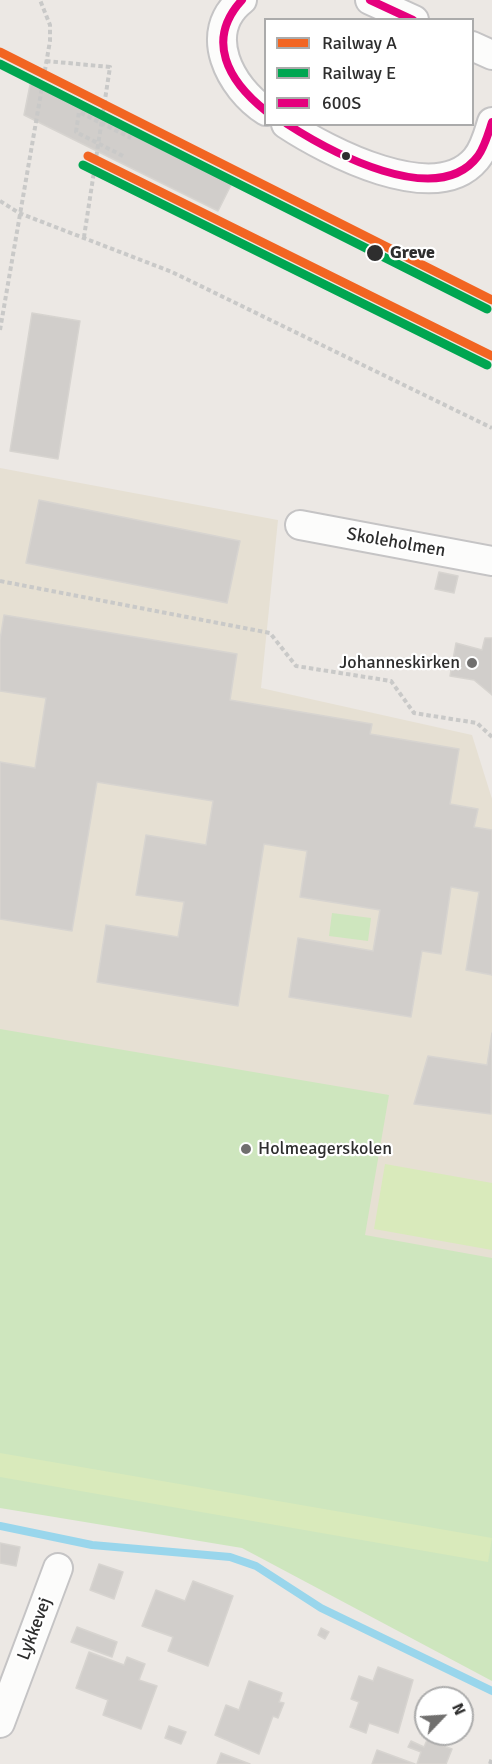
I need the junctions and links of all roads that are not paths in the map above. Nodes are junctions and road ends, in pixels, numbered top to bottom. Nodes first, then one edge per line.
1 (242, 0) edge
2 (370, 0) edge
3 (410, 18) edge
4 (474, 47) edge
5 (492, 55) edge
6 (264, 109) edge
7 (492, 122) edge
8 (290, 126) edge
9 (300, 525) dead end
10 (492, 561) edge
11 (58, 1568) dead end
12 (0, 1724) edge

1 - 6 street
2 - 3 street
4 - 5 street
7 - 8 street
9 - 10 street, Skoleholmen
11 - 12 street, Lykkevej

